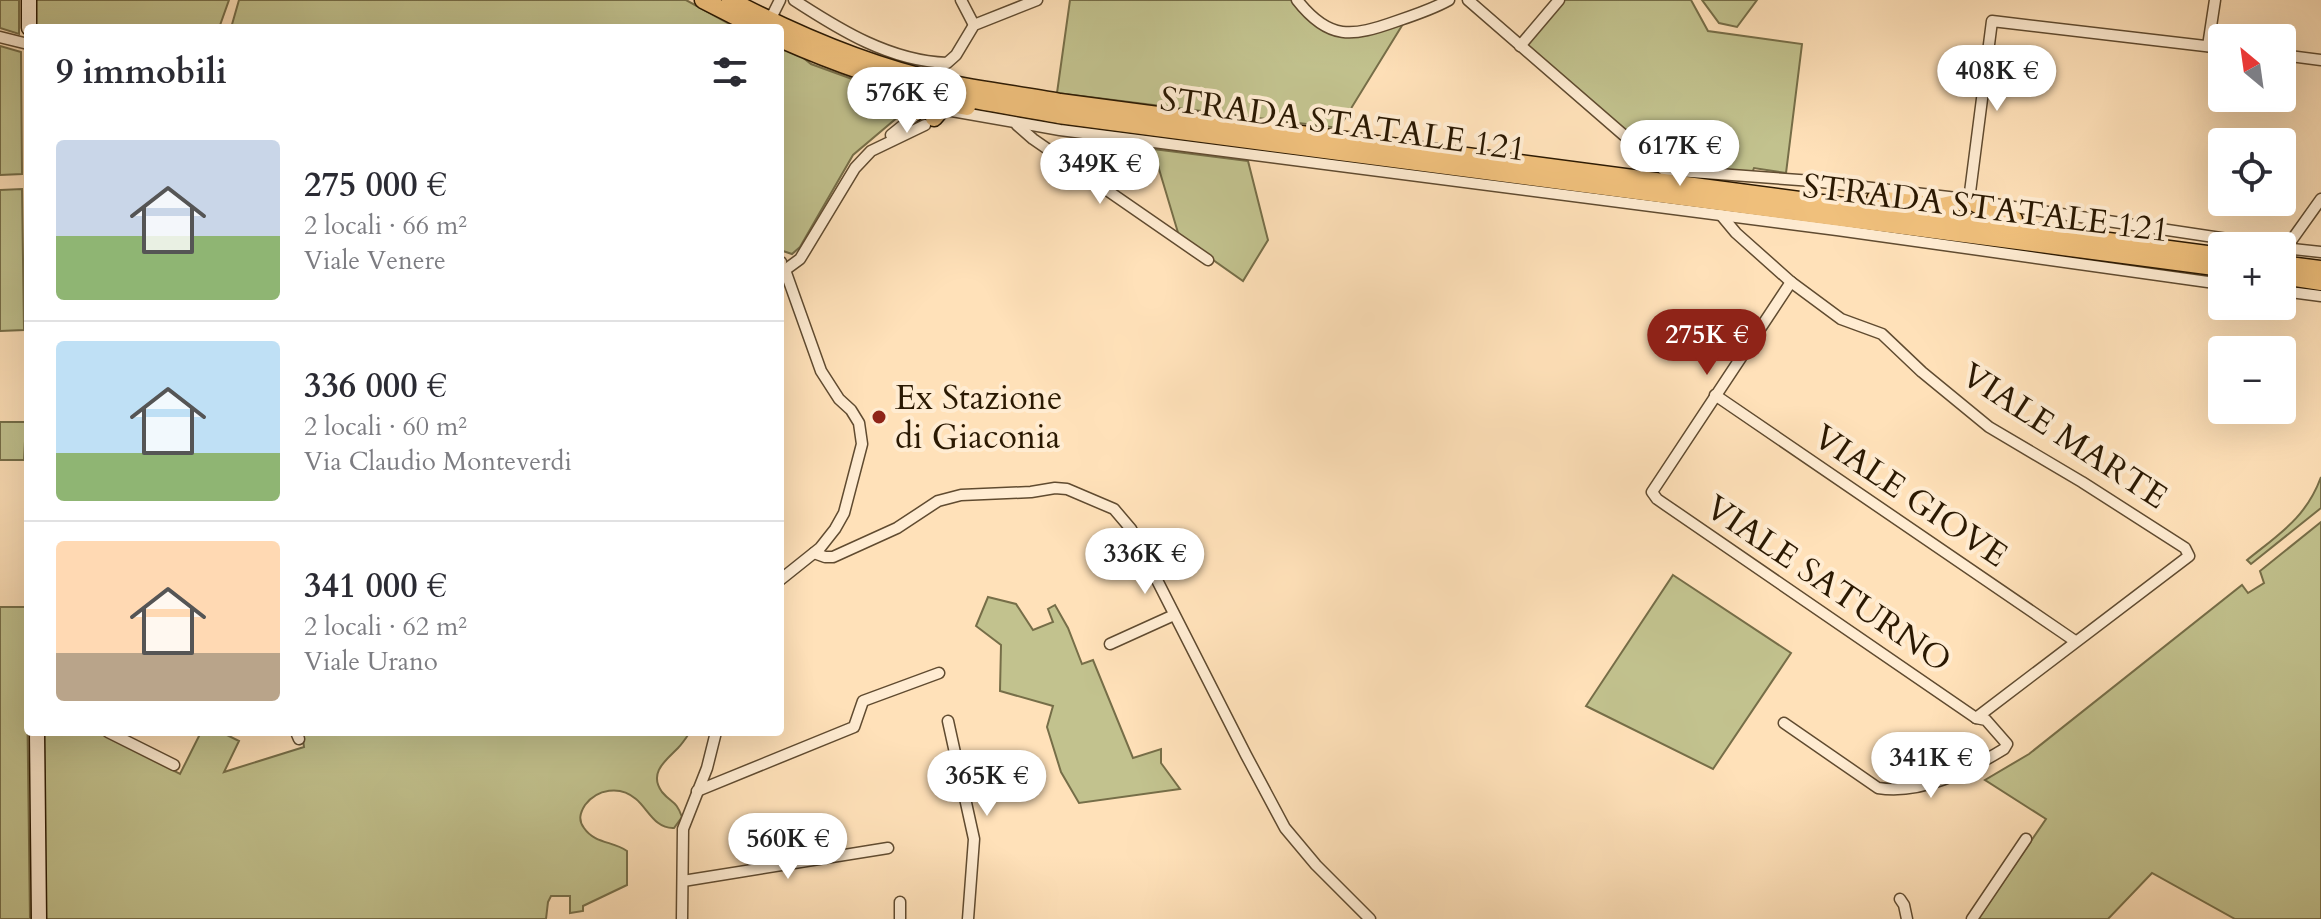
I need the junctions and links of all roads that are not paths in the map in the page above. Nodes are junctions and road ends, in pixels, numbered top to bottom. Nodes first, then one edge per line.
1 (29, 0) edge
2 (703, 0) edge
3 (730, 0) edge
4 (780, 0) edge
5 (794, 0) edge
6 (961, 0) edge
7 (1037, 0) edge
8 (1297, 0) edge
9 (1449, 0) edge
10 (1468, 0) edge
11 (1559, 0) edge
12 (2215, 0) edge
13 (773, 14) dead end
14 (29, 24) edge
15 (750, 24) edge
16 (779, 24) edge
17 (2211, 24) edge
18 (974, 25) junction
19 (784, 26) edge
20 (0, 37) edge
21 (784, 41) edge
22 (24, 43) edge
23 (1520, 46) junction
24 (2208, 46) edge
25 (806, 51) junction
26 (2296, 57) edge
27 (2321, 60) edge
28 (932, 109) junction
29 (1015, 123) junction
30 (1787, 199) junction
31 (2321, 199) edge
32 (1969, 200) junction
33 (1721, 215) junction
34 (2296, 235) edge
35 (2208, 236) edge
36 (2089, 238) junction
37 (2321, 252) edge
38 (2296, 253) edge
39 (2208, 254) edge
40 (2296, 258) edge
41 (1208, 260) dead end
42 (784, 263) edge
43 (2208, 266) edge
44 (784, 269) edge
45 (2321, 269) edge
46 (2296, 278) edge
47 (1791, 282) junction
48 (2208, 282) edge
49 (2321, 282) edge
50 (2296, 293) edge
51 (2321, 296) edge
52 (1715, 395) junction
53 (814, 553) junction
54 (784, 575) edge
55 (1174, 615) junction
56 (2075, 641) junction
57 (1110, 644) dead end
58 (939, 673) dead end
59 (1976, 718) junction
60 (948, 721) dead end
61 (1784, 723) dead end
62 (37, 736) edge
63 (116, 736) edge
64 (715, 736) edge
65 (174, 765) dead end
66 (697, 791) junction
67 (2026, 839) dead end
68 (888, 848) dead end
69 (683, 881) junction
70 (1900, 899) dead end
71 (900, 902) dead end
72 (39, 919) edge
73 (682, 919) edge
74 (900, 919) edge
75 (968, 919) edge
76 (1370, 919) edge
77 (1907, 919) edge
78 (1972, 919) edge

1 - 14 street
2 - 15 main road
3 - 16 main road
4 - 13 street
5 - 18 street
6 - 18 street
7 - 18 street
8 - 9 street
10 - 23 street
11 - 23 street
12 - 17 street
19 - 28 main road
20 - 22 street
21 - 25 main road
23 - 32 street
24 - 32 street
25 - 28 main road
25 - 28 main road
26 - 27 street
28 - 29 street
28 - 30 main road, STRADA STATALE 121
28 - 42 street
28 - 43 main road, STRADA STATALE 121
29 - 33 street
29 - 41 street
30 - 32 main road
30 - 36 main road, STRADA STATALE 121
31 - 34 street
32 - 35 street
32 - 36 main road
33 - 47 street, VIALE MARTE
33 - 48 street
36 - 39 main road, STRADA STATALE 121
37 - 38 street
40 - 45 main road
44 - 53 street
46 - 49 main road
47 - 52 street
47 - 56 street, VIALE MARTE
50 - 51 street
52 - 56 street, VIALE GIOVE
52 - 59 street, VIALE SATURNO
53 - 54 street
53 - 55 street
55 - 57 street
55 - 76 street
56 - 59 street
58 - 66 street
59 - 61 street, VIALE SATURNO
60 - 75 street
62 - 72 street
63 - 65 street
64 - 66 street
66 - 69 street
67 - 78 street
68 - 69 street
69 - 73 street
70 - 77 street
71 - 74 street

